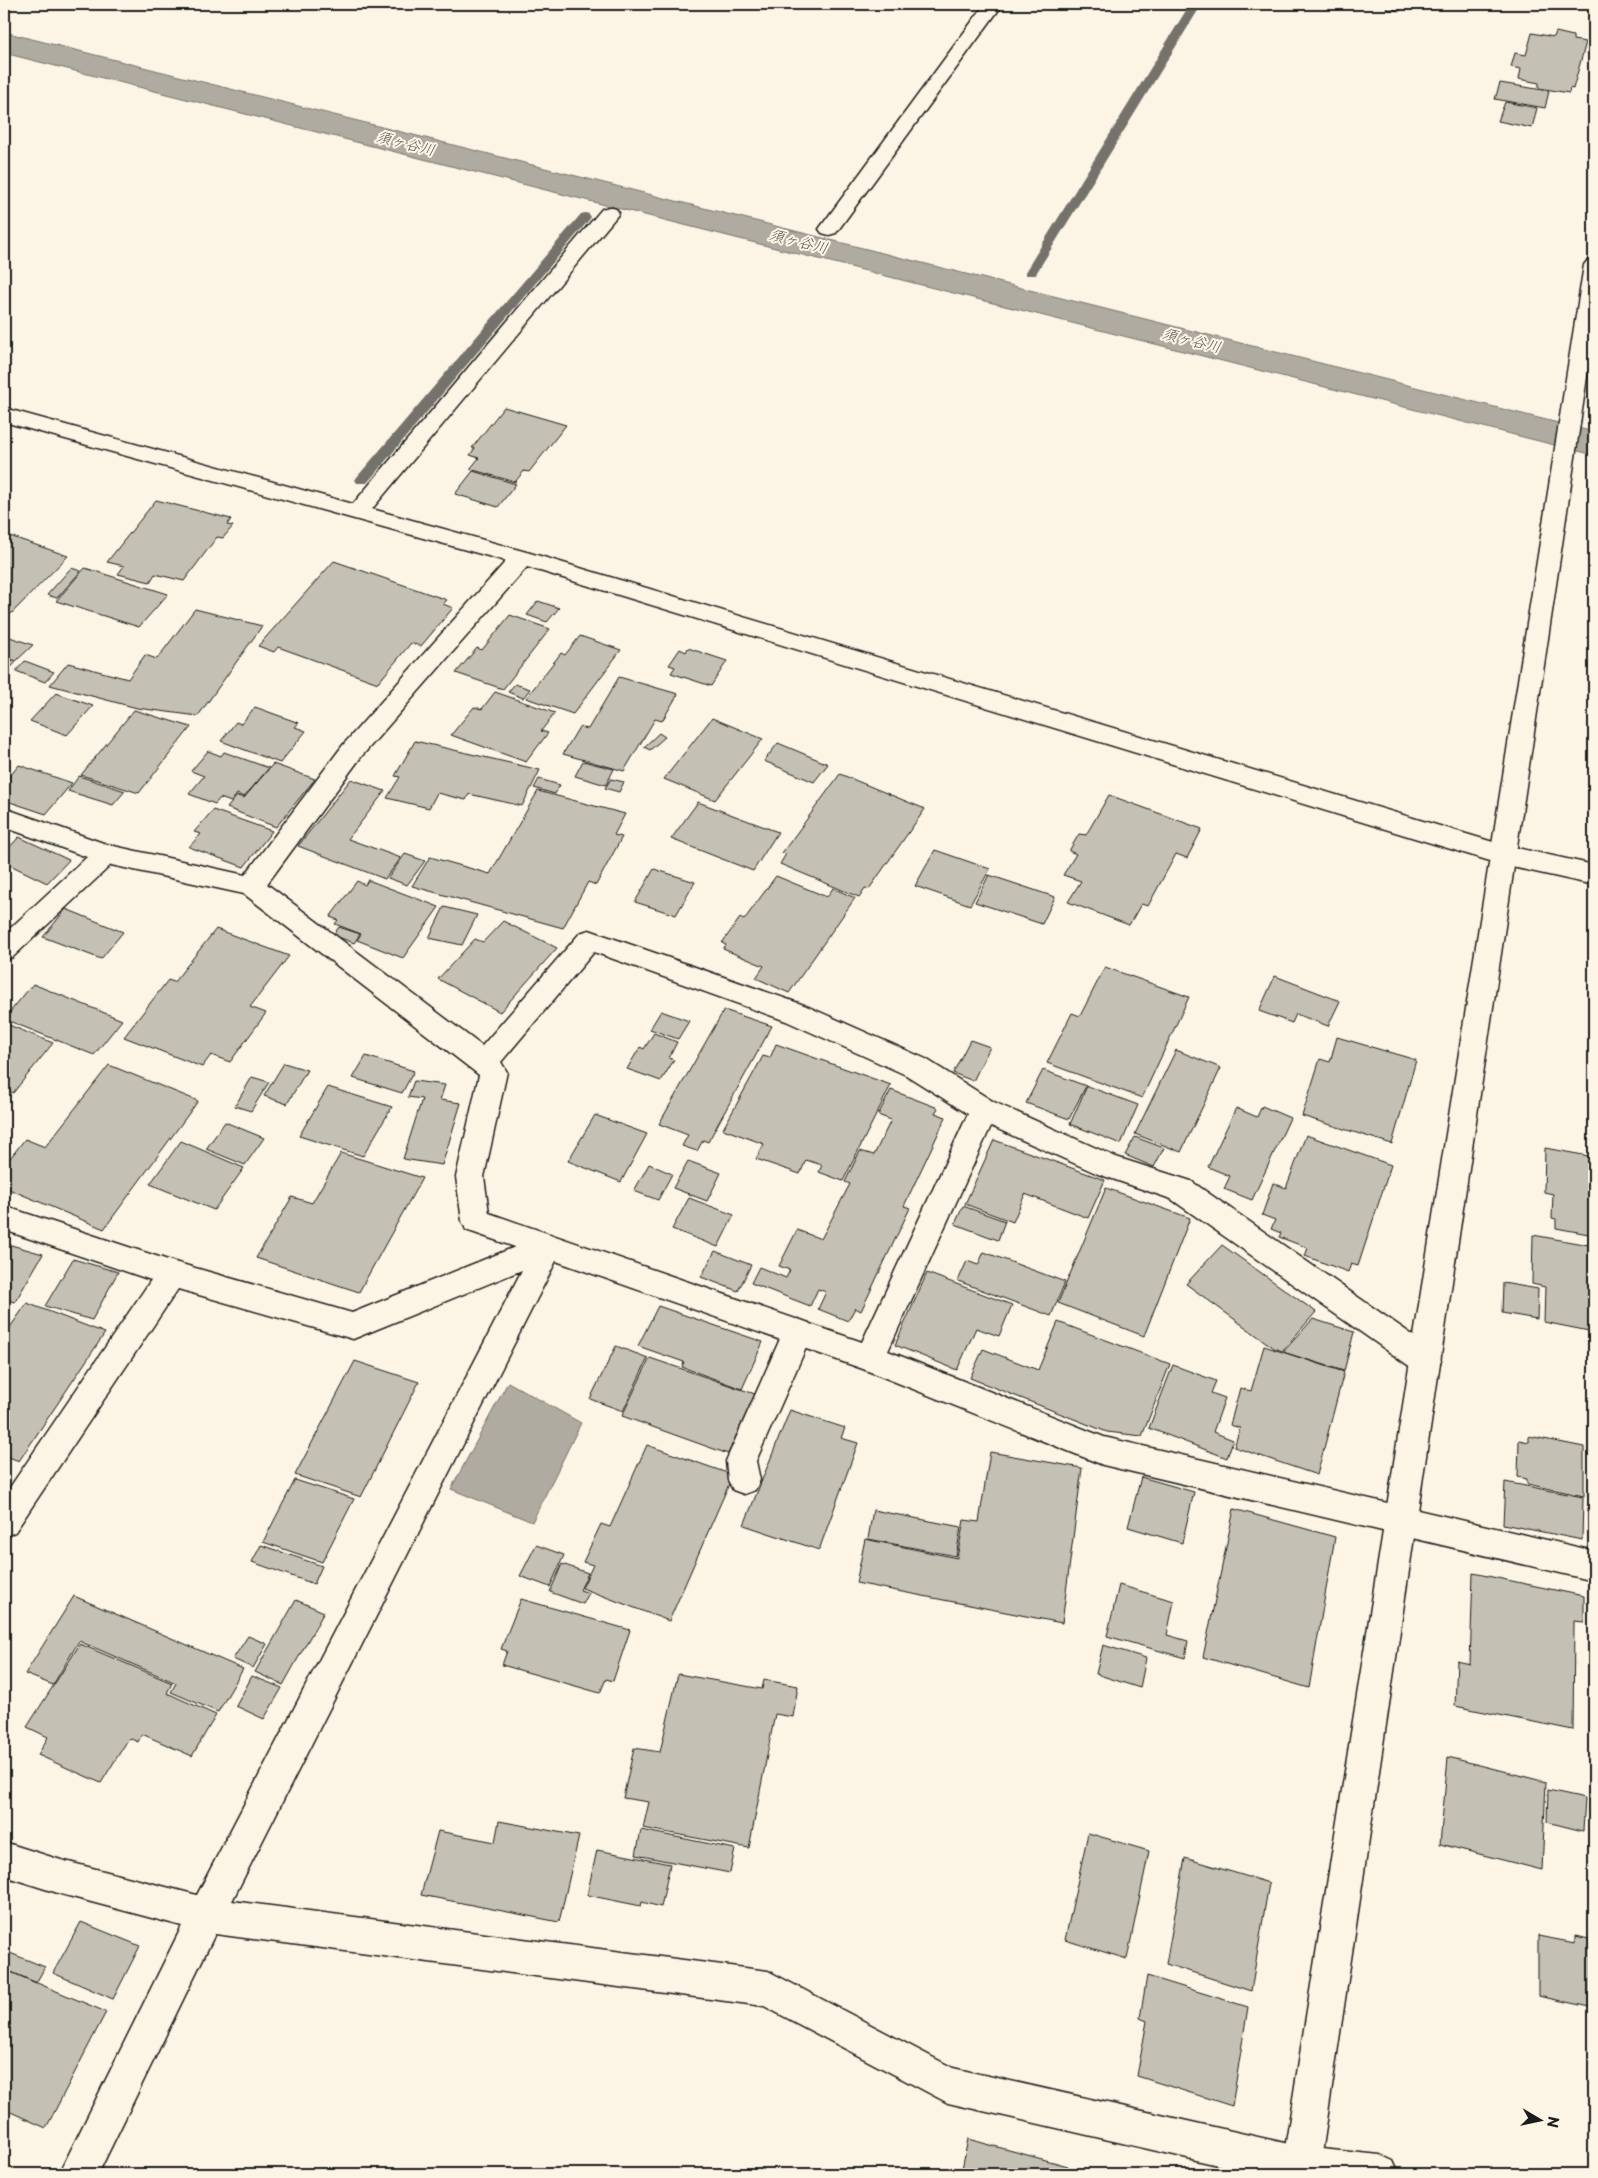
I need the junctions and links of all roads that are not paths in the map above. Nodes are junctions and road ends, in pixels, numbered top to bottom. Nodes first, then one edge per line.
1 (994, 4) edge
2 (609, 212) dead end
3 (829, 229) dead end
4 (1594, 265) edge
5 (4, 415) edge
6 (357, 513) junction
7 (522, 558) junction
8 (4, 817) edge
9 (106, 854) junction
10 (1503, 855) junction
11 (1594, 875) edge
12 (251, 886) junction
13 (4, 950) edge
14 (484, 1062) junction
15 (984, 1110) junction
16 (4, 1218) edge
17 (549, 1246) junction
18 (171, 1274) junction
19 (798, 1332) junction
20 (870, 1358) junction
21 (1426, 1361) junction
22 (744, 1480) dead end
23 (1401, 1519) junction
24 (4, 1522) edge
25 (1594, 1566) edge
26 (4, 1859) edge
27 (206, 1915) junction
28 (1301, 2170) edge
29 (78, 2174) edge
30 (1380, 2174) edge

1 - 3 street
2 - 6 street
4 - 10 street
5 - 6 street
6 - 7 street
7 - 10 street
7 - 12 street
8 - 9 street
9 - 12 street
9 - 13 street
10 - 11 street
10 - 21 street
12 - 14 street
14 - 15 street
14 - 17 street
15 - 20 street
15 - 21 street
16 - 18 street
17 - 18 street
17 - 19 street
17 - 27 street
18 - 24 street
19 - 20 street
19 - 22 street
20 - 23 street
21 - 23 street
23 - 25 street
23 - 28 street
26 - 27 street
27 - 28 street
27 - 29 street
28 - 30 street

